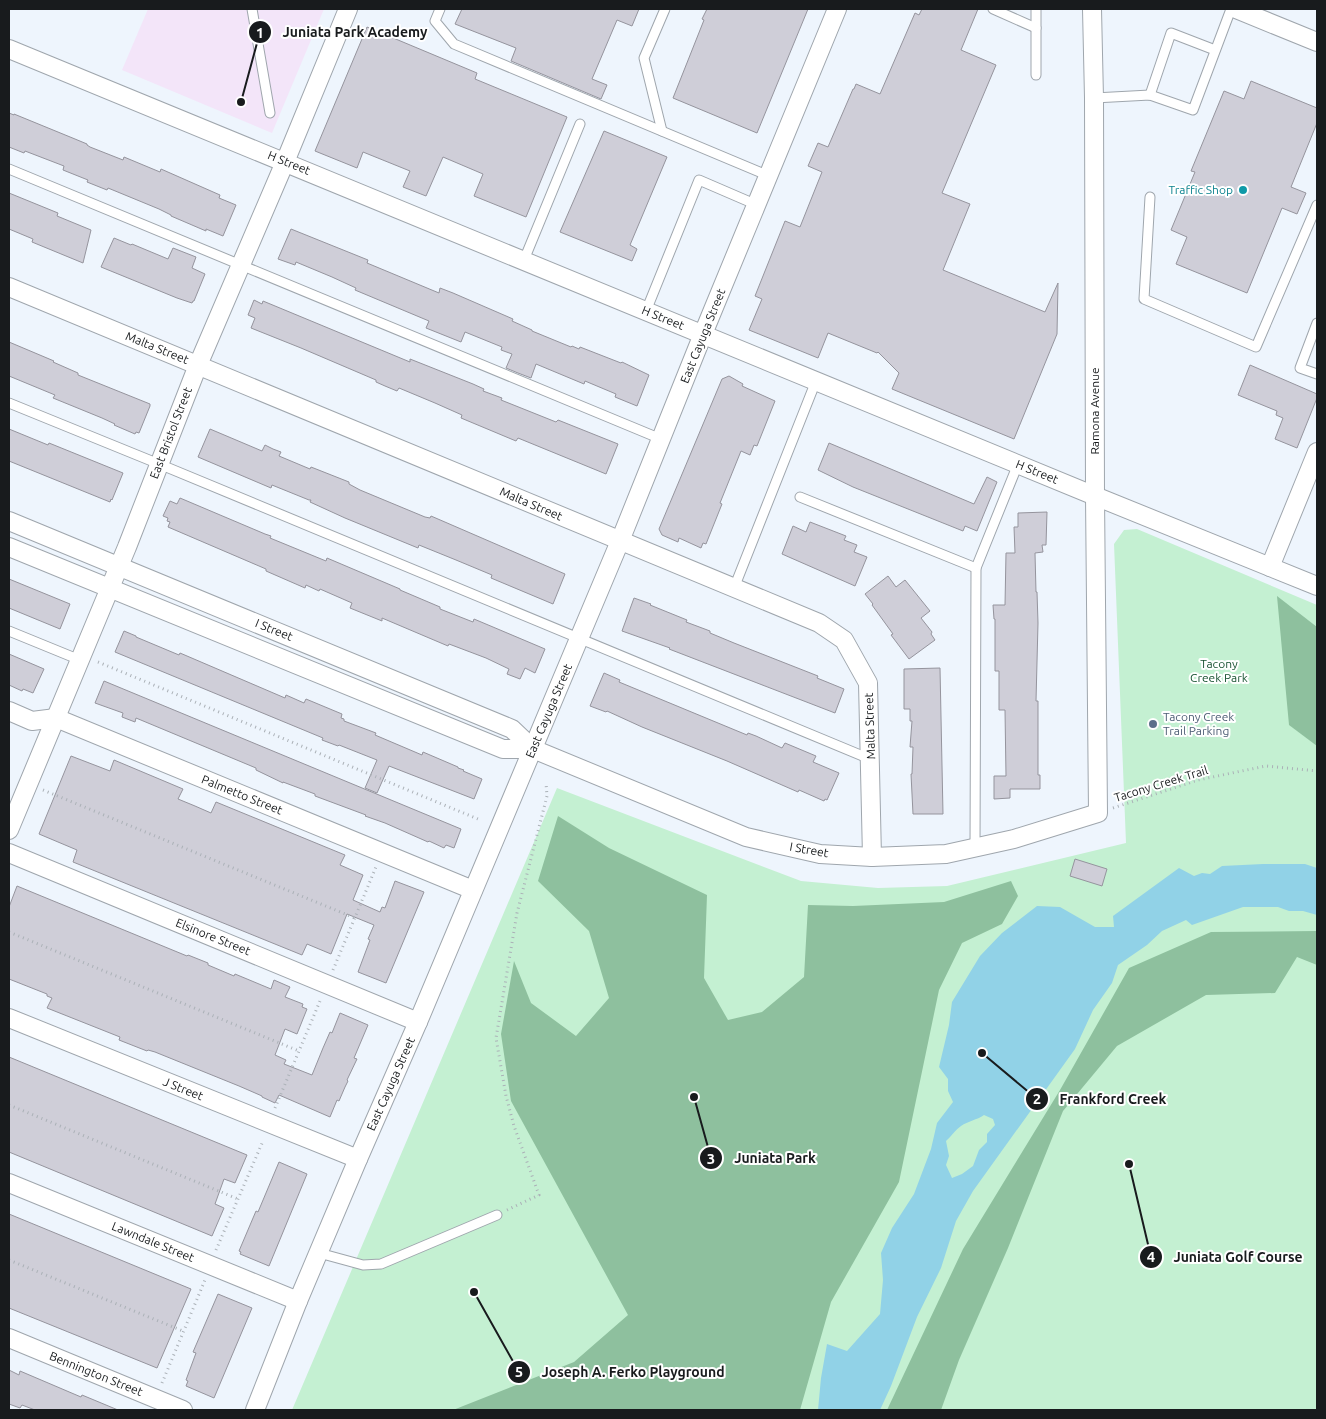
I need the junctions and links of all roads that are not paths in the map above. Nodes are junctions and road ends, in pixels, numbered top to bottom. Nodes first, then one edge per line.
1 (252, 9) edge
2 (348, 9) edge
3 (440, 9) edge
4 (665, 9) edge
5 (838, 9) edge
6 (993, 9) edge
7 (1036, 9) edge
8 (1092, 9) edge
9 (1231, 9) edge
10 (1236, 9) edge
11 (1036, 28) junction
12 (1317, 42) edge
13 (9, 49) edge
14 (1215, 50) junction
15 (1036, 75) dead end
16 (1150, 95) junction
17 (1094, 98) junction
18 (270, 113) dead end
19 (580, 124) dead end
20 (662, 131) junction
21 (285, 162) junction
22 (9, 169) edge
23 (769, 176) junction
24 (1150, 197) dead end
25 (757, 205) junction
26 (1317, 205) edge
27 (524, 260) junction
28 (240, 265) junction
29 (9, 287) edge
30 (646, 310) junction
31 (1317, 322) edge
32 (703, 334) junction
33 (198, 365) junction
34 (1317, 374) edge
35 (816, 380) junction
36 (9, 403) edge
37 (661, 439) junction
38 (1317, 452) edge
39 (159, 464) junction
40 (1018, 464) junction
41 (1095, 496) junction
42 (800, 497) dead end
43 (9, 521) edge
44 (620, 541) junction
45 (9, 546) edge
46 (119, 566) junction
47 (1270, 567) junction
48 (976, 568) junction
49 (1317, 586) edge
50 (110, 588) junction
51 (734, 588) junction
52 (9, 631) edge
53 (580, 638) junction
54 (80, 660) junction
55 (9, 711) edge
56 (56, 718) junction
57 (533, 749) junction
58 (871, 759) junction
59 (1098, 812) joint
60 (9, 830) edge
61 (975, 848) junction
62 (9, 852) edge
63 (872, 857) junction
64 (473, 890) junction
65 (9, 1018) edge
66 (418, 1022) junction
67 (358, 1159) junction
68 (9, 1183) edge
69 (497, 1215) road end
70 (319, 1253) junction
71 (298, 1301) junction
72 (9, 1338) edge
73 (183, 1410) edge
74 (255, 1410) edge

1 - 18 lane
2 - 21 street, East Bristol Street
3 - 20 lane
4 - 20 lane
5 - 23 street, East Cayuga Street
6 - 11 lane
7 - 11 lane
8 - 17 street, Ramona Avenue
9 - 14 lane
10 - 12 street
11 - 15 lane
13 - 21 street, H Street
14 - 16 lane
14 - 16 lane
16 - 17 lane
17 - 41 street, Ramona Avenue
19 - 27 lane
20 - 23 lane
21 - 27 street, H Street
21 - 28 street, East Bristol Street
22 - 28 lane
23 - 25 street, East Cayuga Street
24 - 26 lane
25 - 30 lane
25 - 32 street, East Cayuga Street
27 - 30 street, H Street
28 - 33 street, East Bristol Street
28 - 37 lane
29 - 33 street, Malta Street
30 - 32 street, H Street
31 - 34 lane
32 - 35 street, H Street
32 - 37 street, East Cayuga Street
33 - 39 street, East Bristol Street
33 - 44 street, Malta Street
35 - 40 street, H Street
35 - 51 lane
36 - 39 lane
37 - 44 street, East Cayuga Street
38 - 47 street
39 - 46 street, East Bristol Street
39 - 53 lane
40 - 41 street, H Street
40 - 48 lane
41 - 47 street, H Street
41 - 59 street, Ramona Avenue
42 - 48 lane
43 - 46 street, I Street
44 - 51 street, Malta Street
44 - 53 street, East Cayuga Street
45 - 50 street, I Street
46 - 50 street, East Bristol Street
46 - 57 street, I Street
47 - 49 street, H Street
48 - 61 lane
50 - 54 street, East Bristol Street
50 - 57 street, I Street
51 - 58 street, Malta Street
52 - 54 lane
53 - 57 street, East Cayuga Street
53 - 58 lane
54 - 56 street, East Bristol Street
55 - 56 street, Palmetto Street
56 - 60 street, East Bristol Street
56 - 64 street, Palmetto Street
57 - 63 street, I Street
57 - 64 street, East Cayuga Street
58 - 63 street, Malta Street
59 - 61 street, I Street
61 - 63 street, I Street
62 - 66 street, Elsinore Street
64 - 66 street, East Cayuga Street
65 - 67 street, J Street
66 - 67 street, East Cayuga Street
67 - 70 street, East Cayuga Street
68 - 71 street, Lawndale Street
69 - 70 lane
70 - 71 street, East Cayuga Street
71 - 74 street, East Cayuga Street
72 - 73 street, Bennington Street

